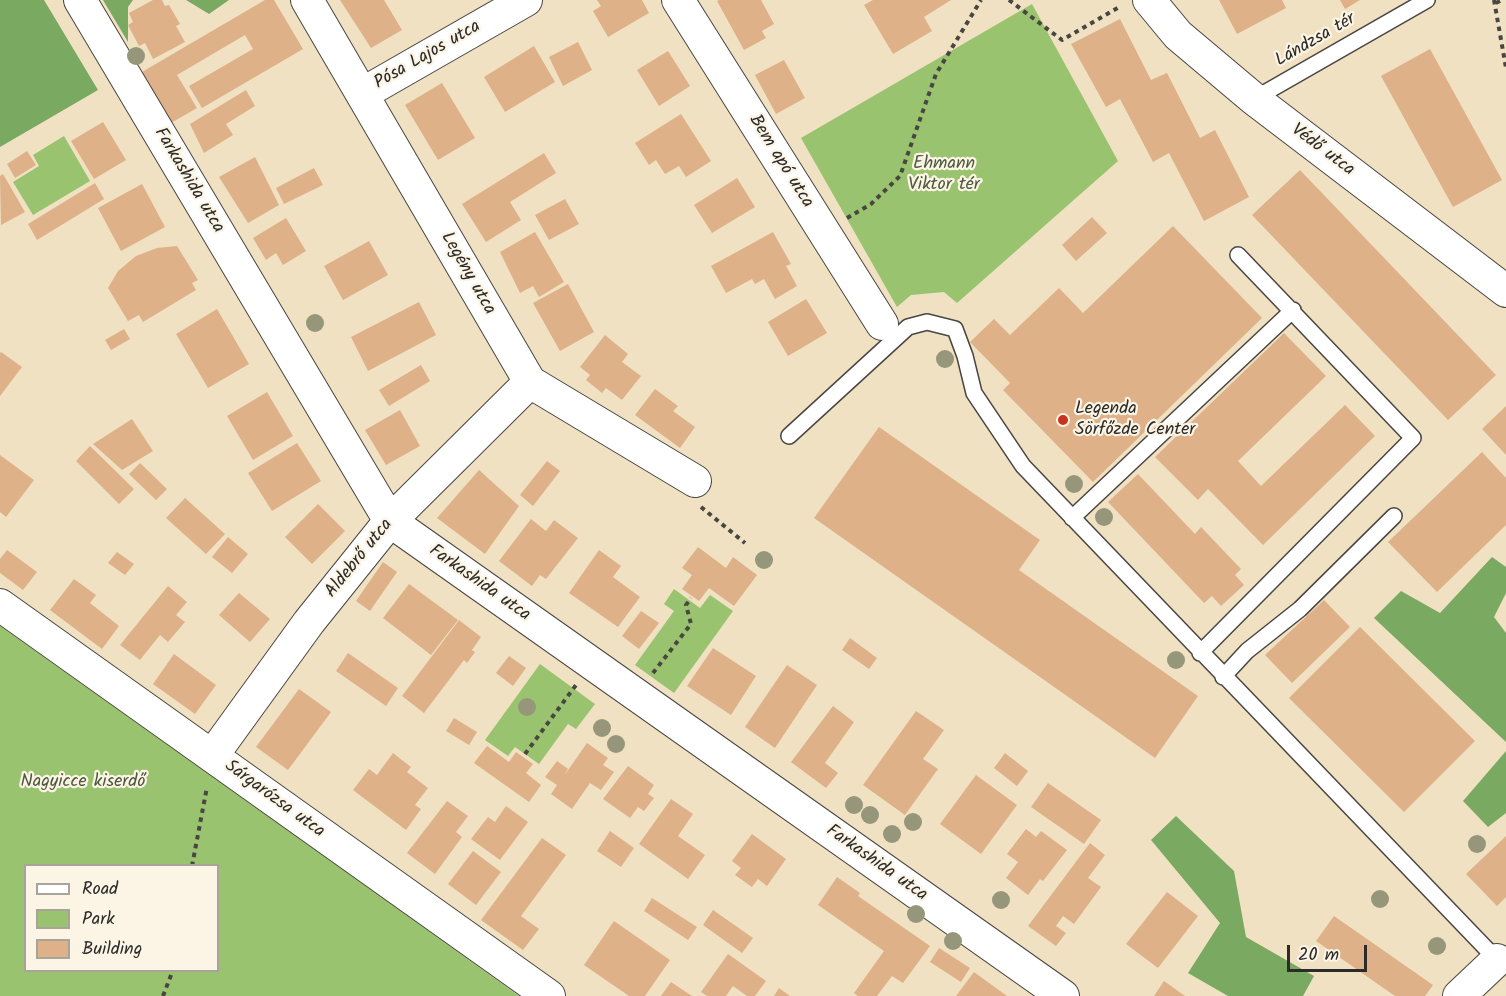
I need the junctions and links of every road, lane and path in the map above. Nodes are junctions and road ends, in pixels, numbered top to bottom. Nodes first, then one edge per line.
1 (80, 0) edge
2 (307, 0) edge
3 (526, 0) edge
4 (678, 0) edge
5 (981, 0) edge
6 (1009, 0) edge
7 (1427, 0) edge
8 (1502, 0) edge
9 (1495, 2) edge
10 (1136, 3) edge
11 (1506, 68) edge
12 (362, 94) junction
13 (1254, 99) junction
14 (824, 232) junction
15 (1238, 255) dead end
16 (1506, 291) edge
17 (1293, 310) junction
18 (882, 324) dead end
19 (530, 382) junction
20 (789, 436) dead end
21 (695, 481) joint
22 (1394, 516) dead end
23 (1072, 518) junction
24 (390, 521) junction
25 (745, 543) dead end
26 (691, 598) dead end
27 (0, 605) edge
28 (1200, 653) junction
29 (1223, 677) junction
30 (649, 678) dead end
31 (576, 684) dead end
32 (525, 754) dead end
33 (212, 756) junction
34 (192, 864) edge
35 (1503, 960) edge
36 (172, 972) edge
37 (163, 996) edge
38 (549, 996) edge
39 (1063, 996) edge
40 (1459, 996) edge

1 - 24 street, Farkashida utca
2 - 12 street, Legény utca
3 - 12 street, Pósa Lajos utca
4 - 14 street, Bem apó utca
5 - 14 path
6 - 10 path
7 - 13 lane, Lándzsa tér
8 - 9 path
9 - 11 path
10 - 13 street, Védő utca
12 - 19 street, Legény utca
13 - 16 street, Védő utca
14 - 18 street, Bem apó utca
15 - 17 lane
17 - 23 lane
17 - 28 lane
19 - 21 street, Legény utca
19 - 24 street, Aldebrő utca
20 - 23 lane
21 - 25 path
22 - 29 lane
23 - 28 lane
24 - 33 street, Aldebrő utca
24 - 39 street, Farkashida utca
26 - 30 path
27 - 33 street, Sárgarózsa utca
28 - 29 lane
29 - 35 lane
31 - 32 path
33 - 34 path
33 - 38 street, Sárgarózsa utca
35 - 40 street
36 - 37 path

